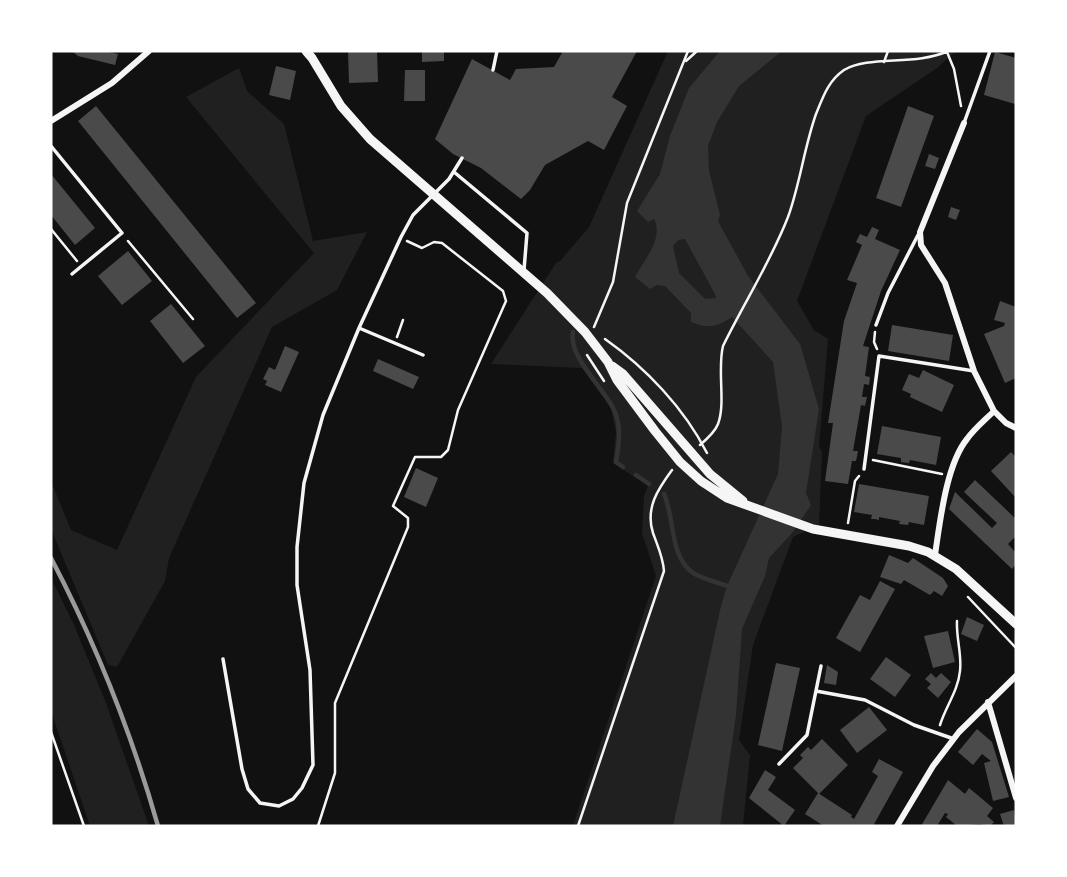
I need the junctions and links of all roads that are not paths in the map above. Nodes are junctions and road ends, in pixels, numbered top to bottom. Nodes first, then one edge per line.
1 (149, 51) edge
2 (306, 51) edge
3 (497, 51) edge
4 (990, 51) edge
5 (493, 70) dead end
6 (51, 121) edge
7 (964, 123) joint
8 (51, 146) edge
9 (462, 158) dead end
10 (453, 172) junction
11 (433, 194) junction
12 (920, 232) junction
13 (524, 272) junction
14 (72, 274) dead end
15 (876, 325) road end
16 (359, 328) junction
17 (423, 355) dead end
18 (608, 362) junction
19 (974, 370) junction
20 (994, 411) junction
21 (1016, 428) edge
22 (864, 469) road end
23 (748, 504) junction
24 (935, 555) junction
25 (1016, 624) edge
26 (223, 659) dead end
27 (821, 666) dead end
28 (1016, 676) edge
29 (816, 691) junction
30 (988, 702) junction
31 (954, 738) junction
32 (779, 764) dead end
33 (1016, 797) edge
34 (897, 826) edge

1 - 6 street
2 - 11 main road
3 - 5 lane
4 - 7 lane
7 - 12 street
8 - 14 lane
9 - 10 lane
10 - 11 lane
10 - 13 lane
11 - 13 main road
11 - 16 lane
12 - 15 lane
12 - 19 street
13 - 18 main road
16 - 17 lane
16 - 26 lane
18 - 23 main road
18 - 23 main road
19 - 20 street
19 - 22 lane
20 - 21 street
20 - 24 street
23 - 24 main road
24 - 25 main road
27 - 29 lane
28 - 30 street
29 - 31 lane
29 - 32 lane
30 - 31 street
30 - 33 street
31 - 34 street

